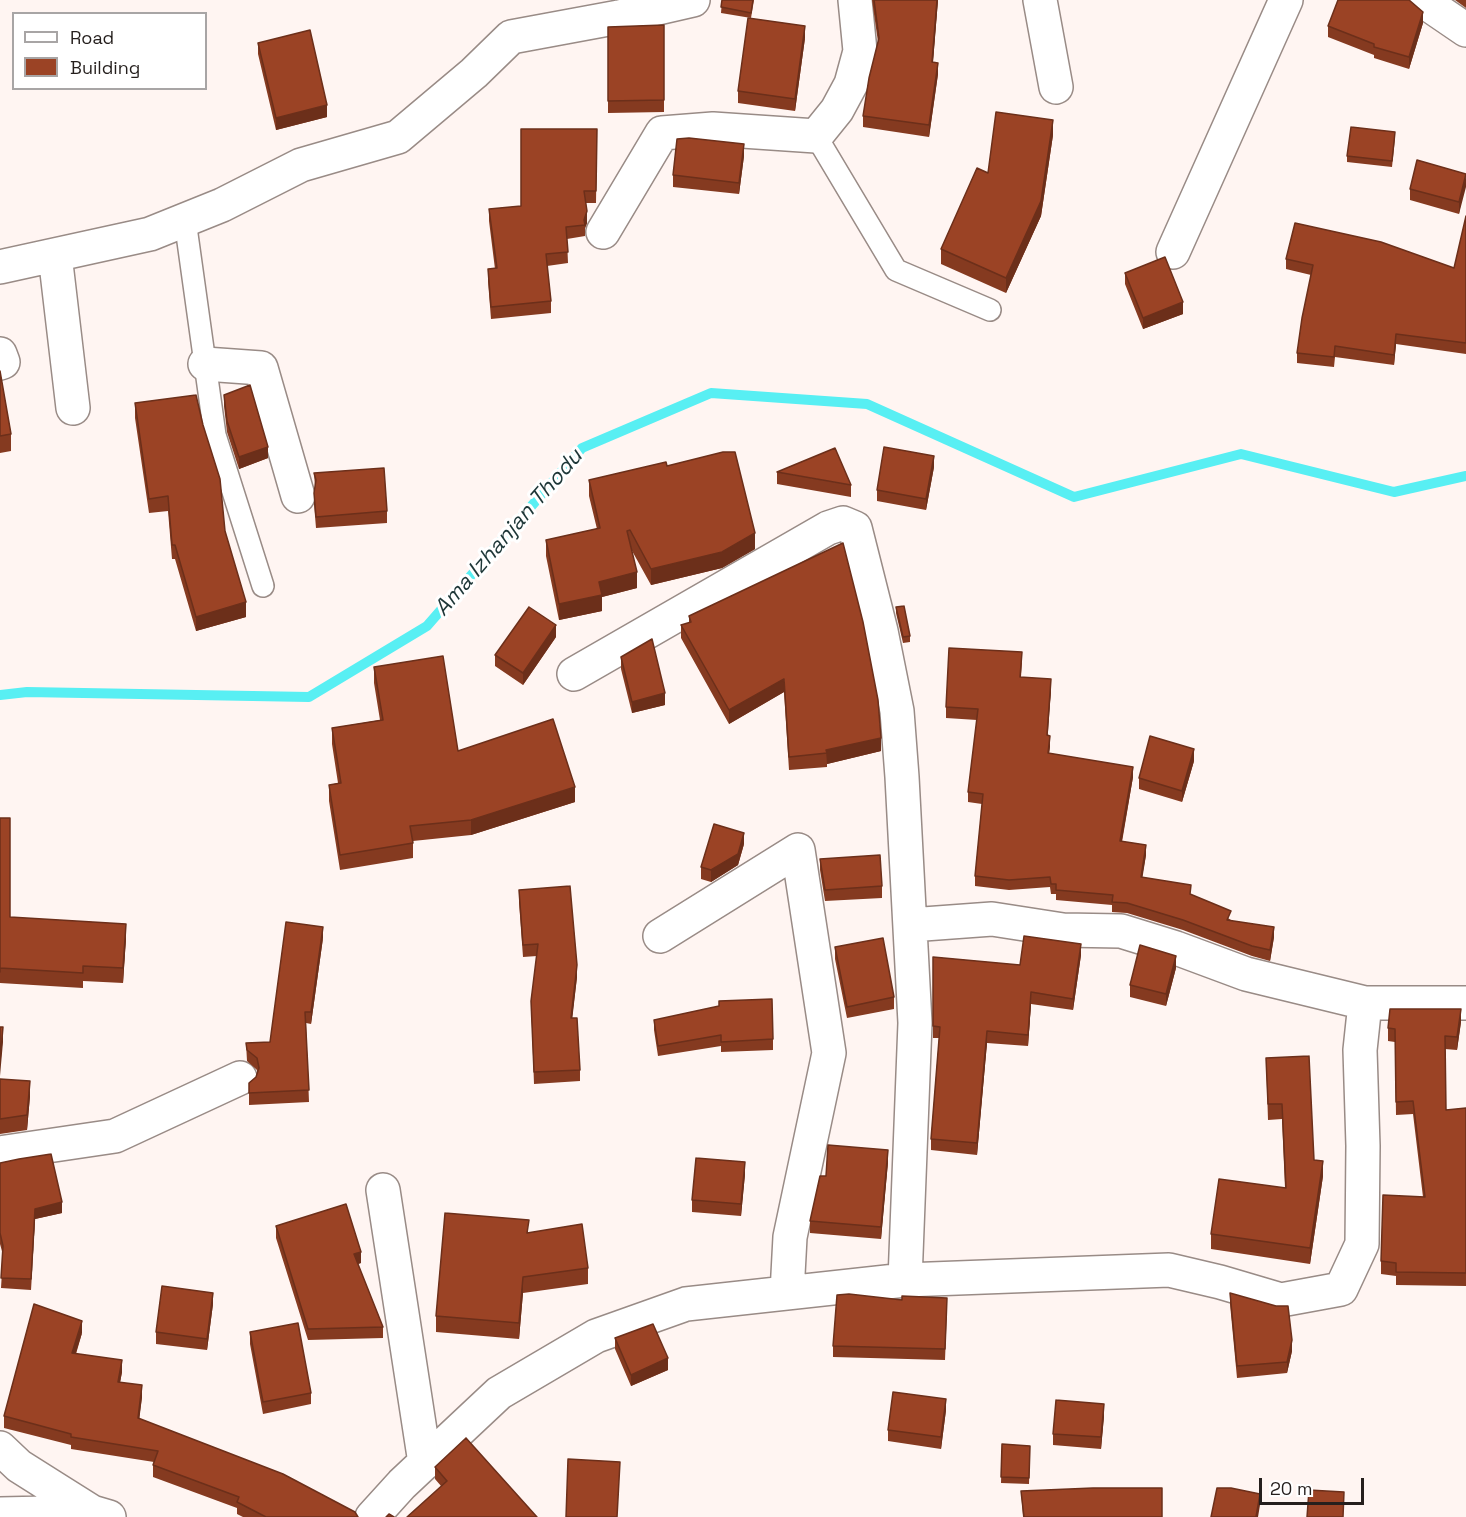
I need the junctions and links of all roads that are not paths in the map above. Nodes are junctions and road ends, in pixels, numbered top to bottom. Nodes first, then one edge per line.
1 (693, 0) edge
2 (855, 0) edge
3 (1040, 0) edge
4 (1286, 0) edge
5 (1422, 0) edge
6 (1466, 30) edge
7 (1056, 87) dead end
8 (816, 136) junction
9 (185, 220) junction
10 (603, 232) dead end
11 (1173, 252) dead end
12 (55, 255) junction
13 (0, 267) edge
14 (990, 310) dead end
15 (0, 354) edge
16 (0, 363) edge
17 (205, 364) junction
18 (73, 408) dead end
19 (298, 496) dead end
20 (263, 586) dead end
21 (574, 675) dead end
22 (910, 925) junction
23 (660, 936) dead end
24 (1365, 1003) junction
25 (1466, 1003) edge
26 (240, 1078) dead end
27 (0, 1153) edge
28 (383, 1190) dead end
29 (905, 1280) junction
30 (787, 1293) junction
31 (0, 1448) edge
32 (425, 1462) junction
33 (0, 1514) edge
34 (101, 1515) edge
35 (372, 1517) edge

1 - 9 street
2 - 8 street
3 - 7 street
4 - 11 street
5 - 6 street
8 - 10 street
8 - 14 lane
9 - 12 street
9 - 17 lane
12 - 13 street
12 - 18 street
15 - 16 street
17 - 19 street
17 - 20 lane
21 - 22 street
22 - 24 street
22 - 29 street
23 - 30 street
24 - 25 street
24 - 29 street
26 - 27 street
28 - 32 street
29 - 30 street
30 - 32 street
31 - 34 street
32 - 35 street
33 - 34 street

